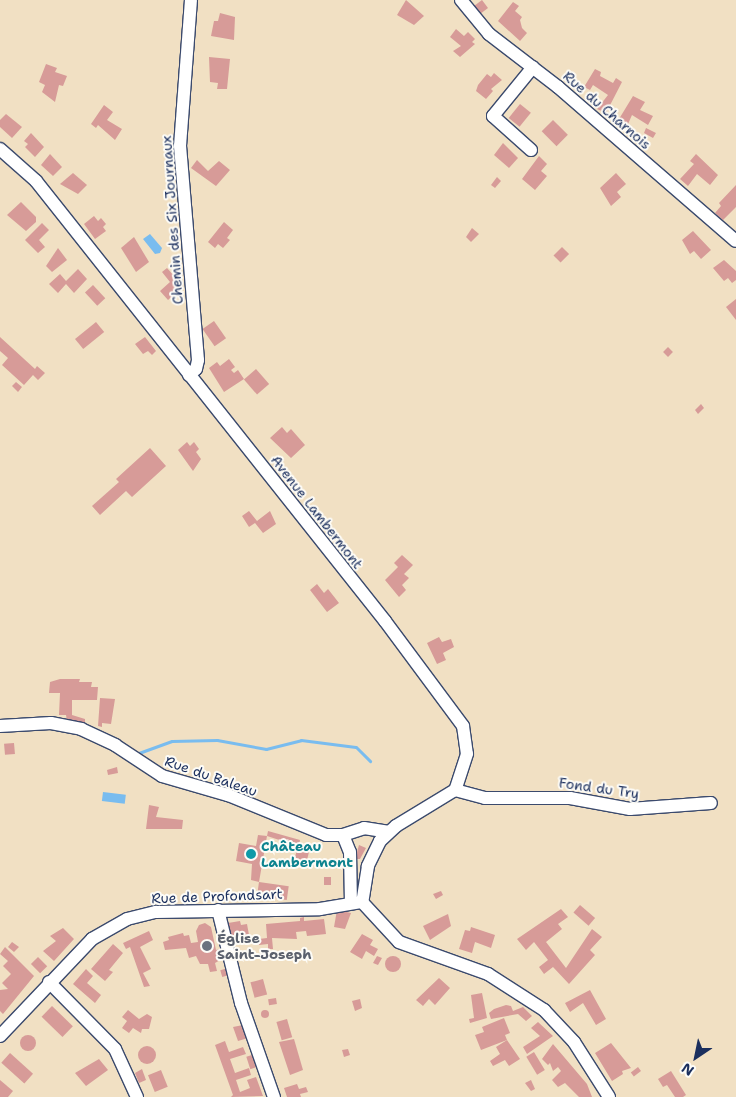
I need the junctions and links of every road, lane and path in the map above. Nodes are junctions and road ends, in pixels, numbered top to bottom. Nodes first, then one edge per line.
1 (191, 0) edge
2 (461, 0) edge
3 (533, 68) junction
4 (0, 149) edge
5 (531, 150) dead end
6 (736, 241) edge
7 (189, 374) junction
8 (0, 726) edge
9 (454, 790) junction
10 (711, 803) dead end
11 (388, 832) junction
12 (342, 835) junction
13 (356, 902) junction
14 (218, 910) junction
15 (49, 982) junction
16 (0, 1036) edge
17 (137, 1097) edge
18 (274, 1097) edge
19 (609, 1097) edge

1 - 7 street, Chemin des Six Journaux
2 - 3 street, Rue du Charnois
3 - 5 street
3 - 6 street, Rue du Charnois
4 - 7 street, Avenue Lambermont
7 - 9 street, Avenue Lambermont
8 - 12 street, Rue du Baleau
9 - 10 street, Fond du Try
9 - 11 street
11 - 12 street, Rue du Baleau
11 - 13 street
12 - 13 street
13 - 14 street, Rue de Profondsart
13 - 19 street
14 - 15 street, Rue de Profondsart
14 - 18 street
15 - 16 street, Rue de Profondsart
15 - 17 street

